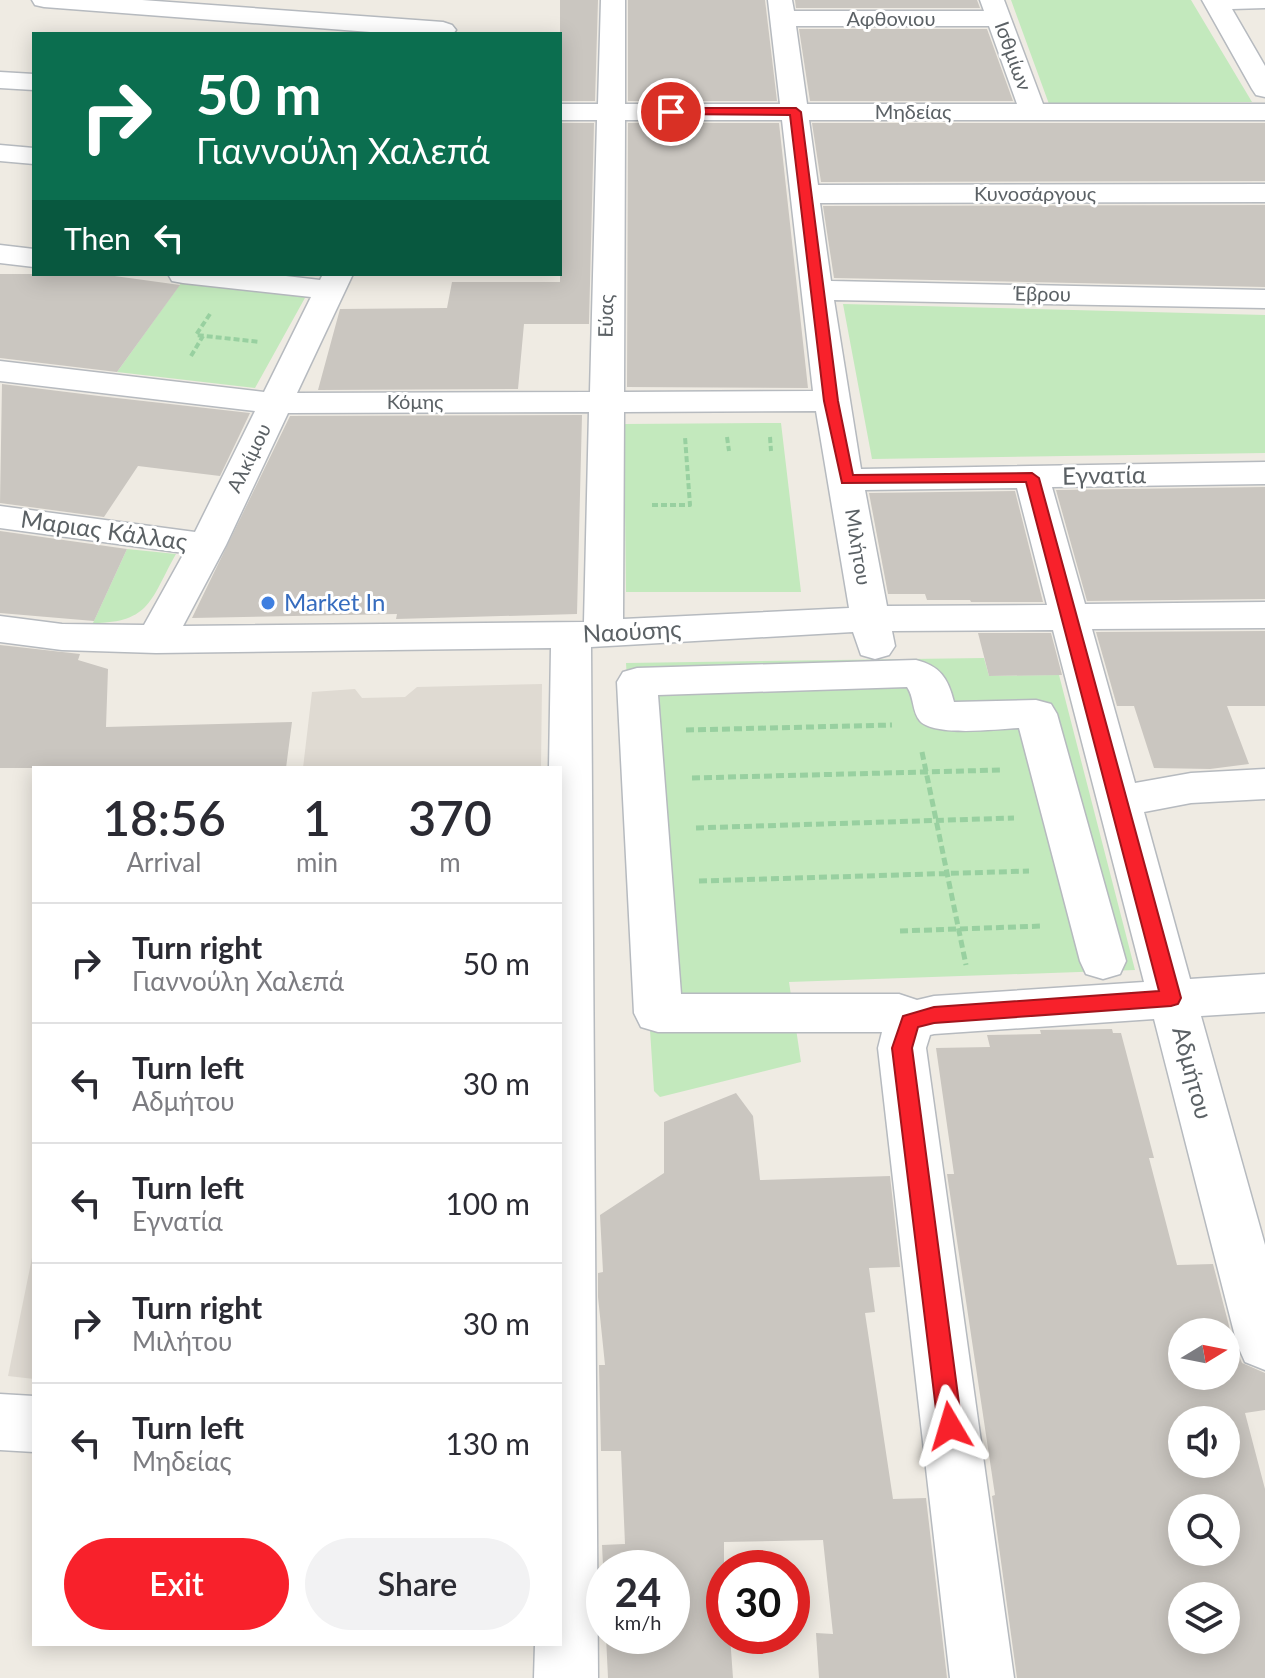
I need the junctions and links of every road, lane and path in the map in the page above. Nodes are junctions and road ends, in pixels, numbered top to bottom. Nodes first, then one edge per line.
1 (44, 0) edge
2 (613, 0) edge
3 (1215, 1) edge
4 (1265, 1) edge
5 (781, 9) edge
6 (996, 10) edge
7 (446, 25) edge
8 (0, 80) edge
9 (32, 82) edge
10 (1265, 89) edge
11 (562, 112) edge
12 (609, 112) junction
13 (796, 112) junction
14 (1033, 112) junction
15 (1265, 112) edge
16 (0, 153) edge
17 (32, 156) edge
18 (1265, 193) edge
19 (806, 194) junction
20 (0, 254) edge
21 (32, 258) edge
22 (203, 276) edge
23 (232, 279) junction
24 (334, 282) edge
25 (819, 290) junction
26 (1265, 299) edge
27 (303, 346) junction
28 (0, 371) edge
29 (605, 401) junction
30 (831, 401) junction
31 (275, 403) junction
32 (769, 431) dead end
33 (685, 432) dead end
34 (771, 451) dead end
35 (1265, 473) edge
36 (1032, 478) junction
37 (847, 480) junction
38 (644, 505) dead end
39 (0, 517) edge
40 (207, 545) junction
41 (1265, 615) edge
42 (1069, 616) junction
43 (870, 619) junction
44 (0, 629) edge
45 (587, 634) junction
46 (156, 640) junction
47 (892, 673) junction
48 (916, 725) junction
49 (640, 731) junction
50 (1050, 768) junction
51 (927, 772) junction
52 (643, 779) junction
53 (1265, 784) edge
54 (1119, 803) junction
55 (1063, 815) junction
56 (937, 821) junction
57 (647, 829) junction
58 (1078, 870) junction
59 (947, 873) junction
60 (650, 882) junction
61 (959, 930) junction
62 (900, 931) dead end
63 (1097, 942) joint
64 (966, 965) dead end
65 (1265, 993) edge
66 (1171, 998) junction
67 (910, 1021) junction
68 (1265, 1344) edge
69 (562, 1402) edge
70 (0, 1422) edge
71 (32, 1424) edge
72 (566, 1678) edge
73 (982, 1678) edge

1 - 7 street
2 - 12 street, Εύας
3 - 4 street
3 - 10 street
5 - 6 street, Αφθονιου
5 - 13 street, Μιλήτου
6 - 14 street, Ισθμίων
8 - 9 street
11 - 12 street, Μηδείας
12 - 13 street, Μηδείας
12 - 29 street, Εύας
13 - 14 street, Μηδείας
13 - 19 street, Μιλήτου
14 - 15 street, Μηδείας
16 - 17 street
18 - 19 street, Κυνοσάργους
19 - 25 street, Μιλήτου
20 - 21 street
22 - 23 street
23 - 24 street
23 - 27 path
24 - 27 street, Αλκίμου
25 - 26 street, Έβρου
25 - 30 street, Μιλήτου
27 - 31 street, Αλκίμου
28 - 31 street, Κόμης
29 - 30 street, Κόμης
29 - 31 street, Κόμης
29 - 45 street, Εύας
30 - 37 street, Μιλήτου
31 - 40 street, Αλκίμου
32 - 34 path
33 - 38 path
35 - 36 street, Εγνατία
36 - 37 street, Εγνατία
36 - 42 street, Αδμήτου
37 - 43 street, Μιλήτου
39 - 40 street, Μαριας Κάλλας
40 - 46 street, Αλκίμου
41 - 42 street, Ναούσης
42 - 43 street, Ναούσης
42 - 54 street, Αδμήτου
43 - 45 street, Ναούσης
43 - 47 street, Μιλήτου
44 - 46 street, Ναούσης
45 - 46 street, Ναούσης
45 - 69 street, Εύας
47 - 48 path
47 - 49 street
47 - 50 street
48 - 49 path
48 - 51 path
49 - 52 street
50 - 51 path
50 - 55 street
51 - 52 path
51 - 56 path
52 - 57 street
53 - 54 street
54 - 66 street, Αδμήτου
55 - 56 path
55 - 58 street
56 - 57 path
56 - 59 path
57 - 60 street
58 - 59 path
58 - 63 street
59 - 60 path
59 - 61 path
60 - 67 street
61 - 62 path
61 - 63 path
61 - 64 path
65 - 66 street
66 - 67 street
66 - 68 street, Αδμήτου
67 - 73 street
69 - 72 street, Εύας
70 - 71 street

